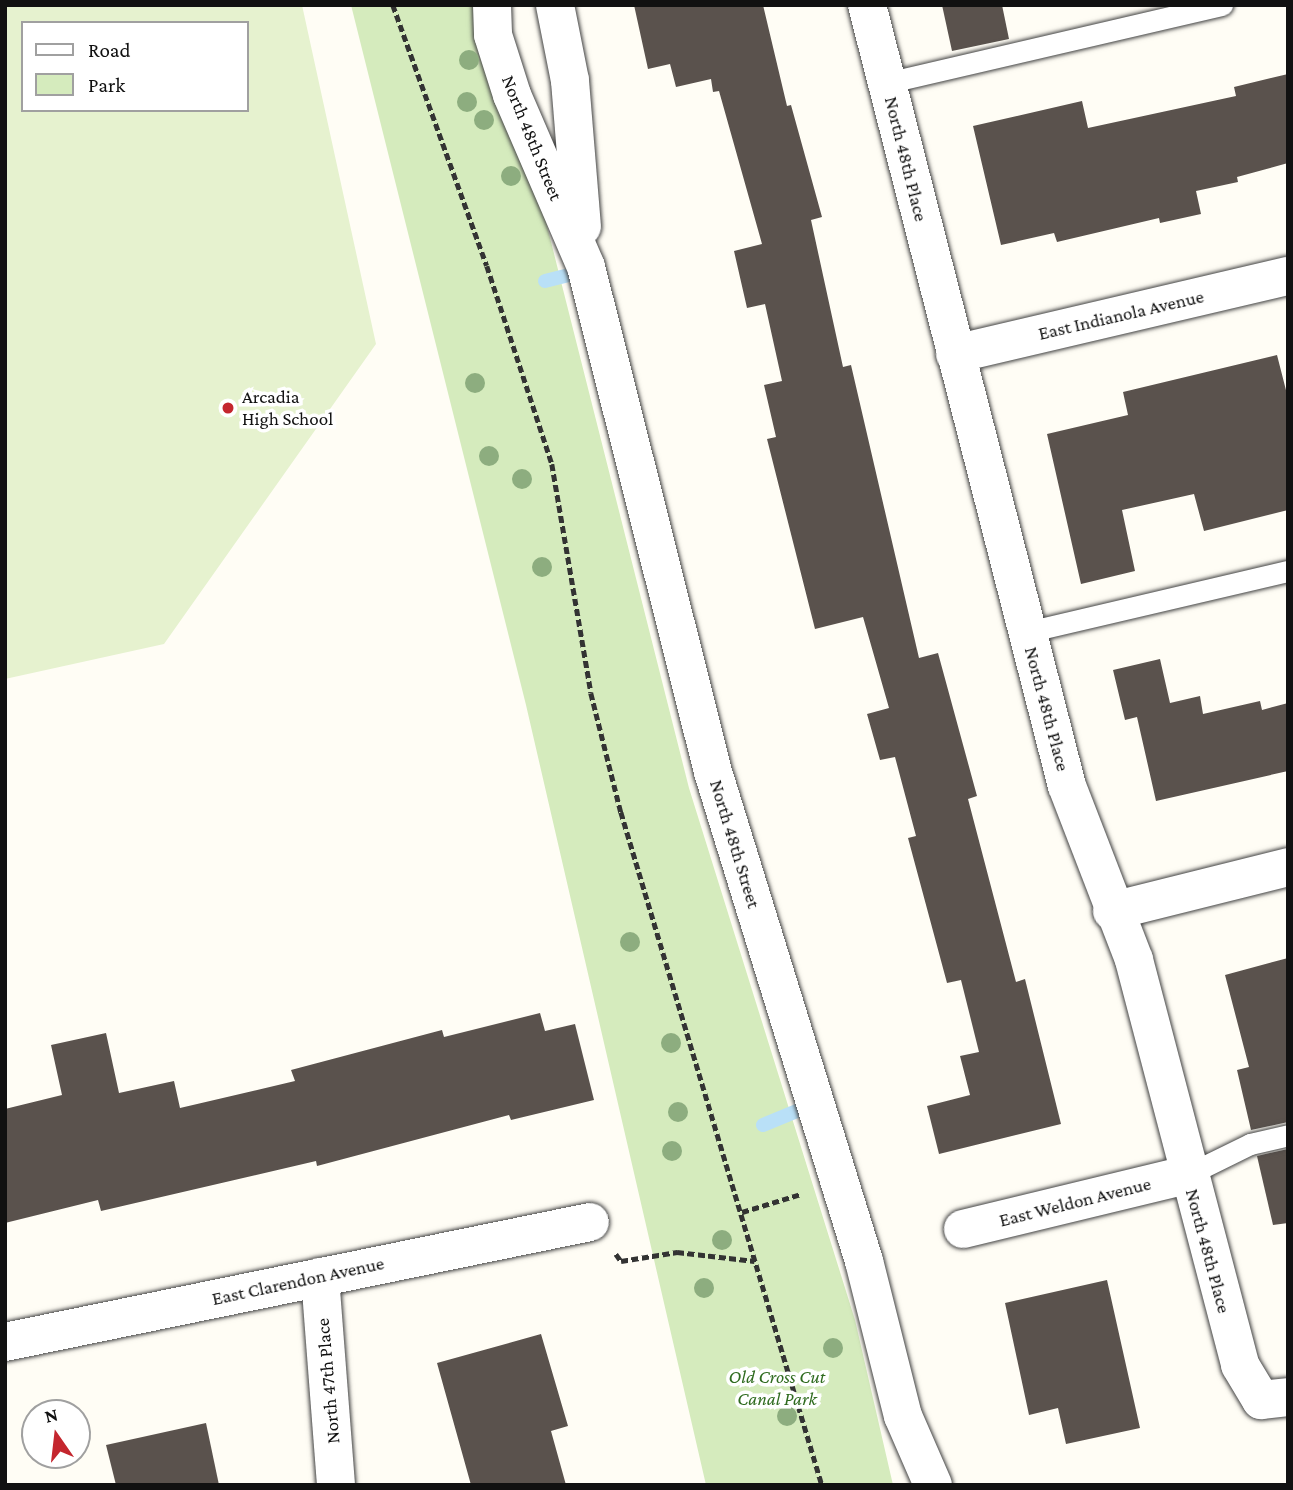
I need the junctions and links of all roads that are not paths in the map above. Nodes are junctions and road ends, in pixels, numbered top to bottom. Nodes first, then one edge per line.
1 (492, 5) edge
2 (555, 5) edge
3 (867, 5) edge
4 (1222, 5) edge
5 (886, 83) junction
6 (586, 267) junction
7 (1288, 276) edge
8 (955, 354) junction
9 (1288, 571) edge
10 (1027, 632) junction
11 (1288, 867) edge
12 (1112, 911) junction
13 (1288, 1135) edge
14 (1187, 1175) junction
15 (590, 1222) road end
16 (963, 1229) dead end
17 (320, 1277) junction
18 (5, 1342) edge
19 (1274, 1398) edge
20 (903, 1416) junction
21 (337, 1485) edge
22 (909, 1485) edge
23 (933, 1485) edge

1 - 6 street, North 48th Street
2 - 6 street, North 48th Street
3 - 5 street, North 48th Place
4 - 5 lane
5 - 8 street, North 48th Place
6 - 20 street, North 48th Street
7 - 8 street, East Indianola Avenue
8 - 10 street, North 48th Place
9 - 10 lane
10 - 12 street, North 48th Place
11 - 12 street
12 - 14 street, North 48th Place
13 - 14 lane
14 - 16 street, East Weldon Avenue
14 - 19 street, North 48th Place
15 - 17 street, East Clarendon Avenue
17 - 18 street, East Clarendon Avenue
17 - 21 street, North 47th Place
20 - 22 street, North 48th Street
20 - 23 street, North 48th Street

